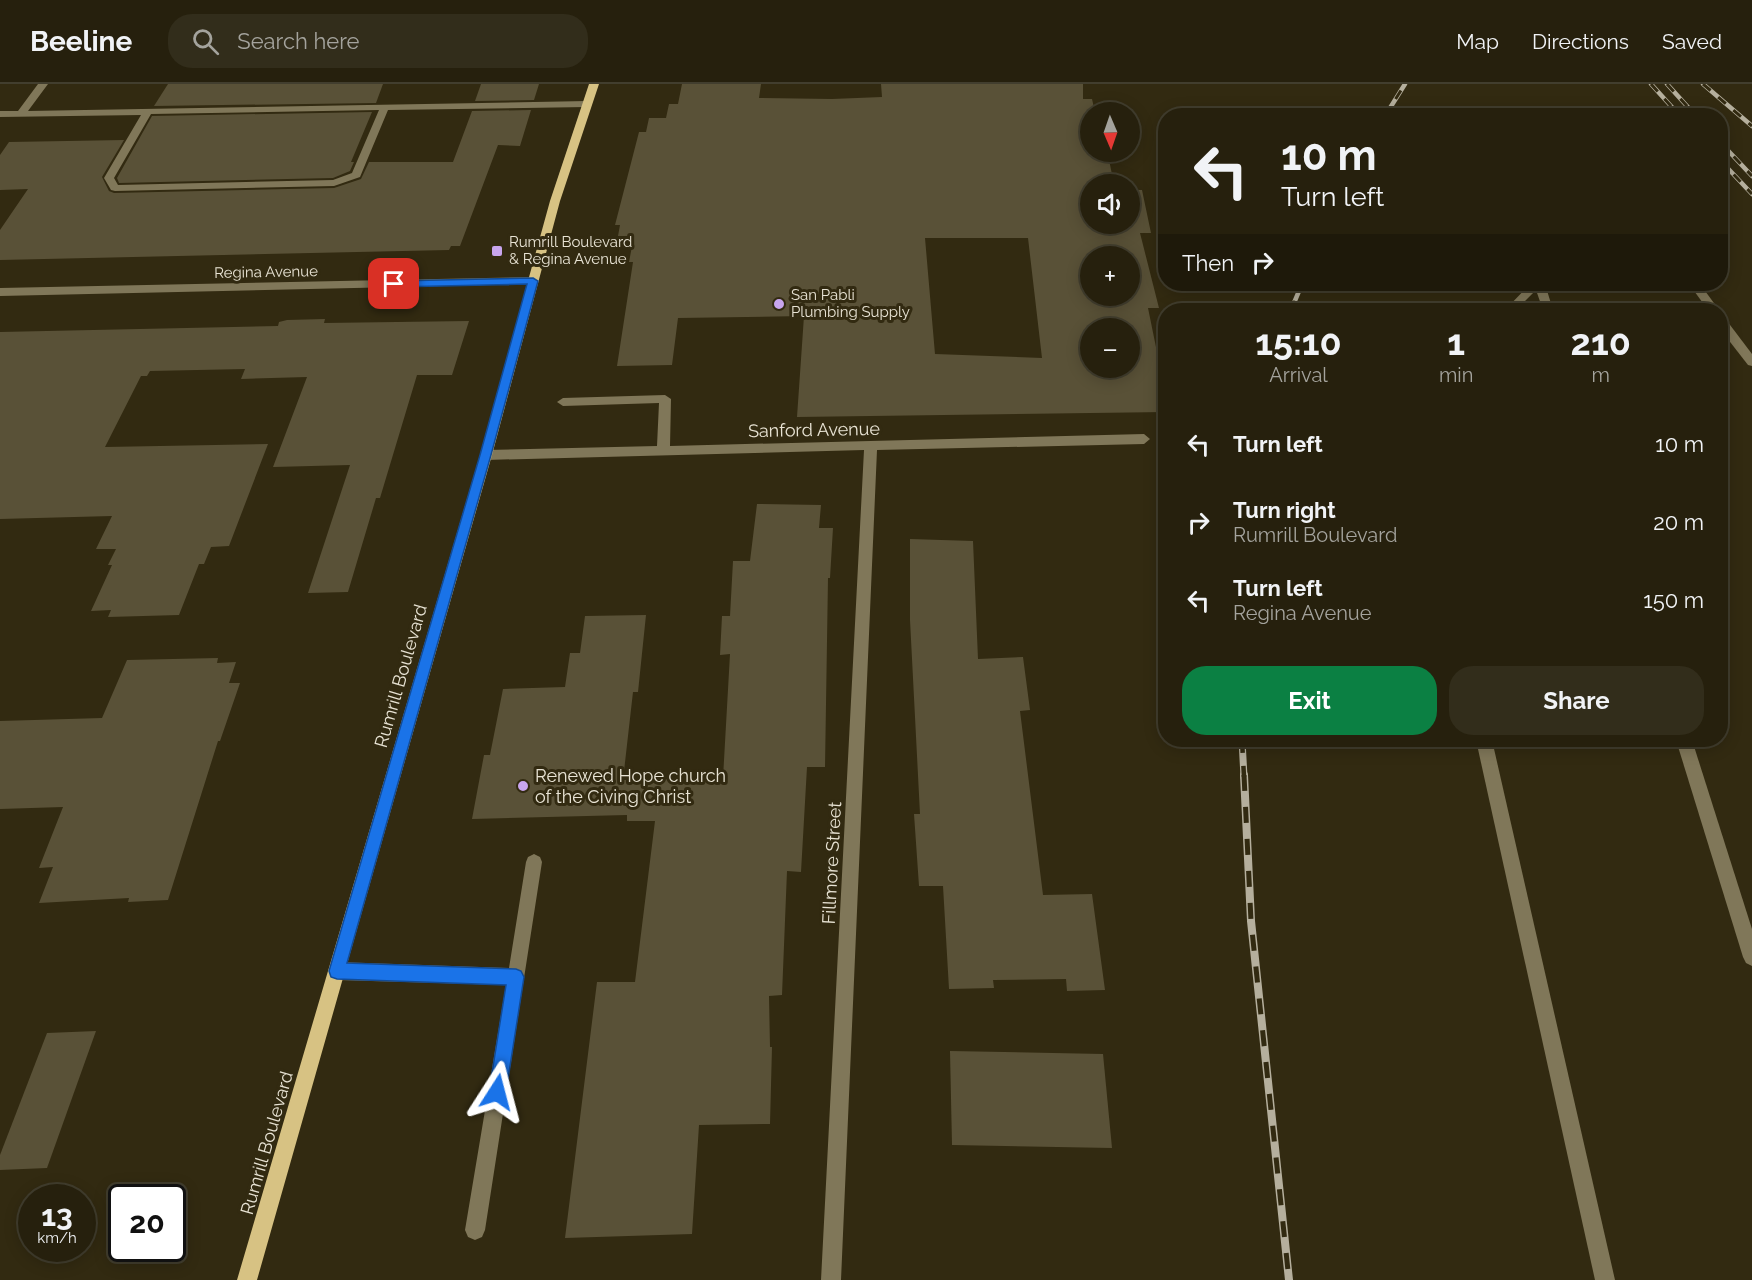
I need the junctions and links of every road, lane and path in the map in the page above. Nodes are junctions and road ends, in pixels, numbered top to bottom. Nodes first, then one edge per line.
1 (43, 84) edge
2 (594, 84) edge
3 (587, 104) junction
4 (385, 107) junction
5 (148, 111) junction
6 (21, 113) junction
7 (0, 114) edge
8 (533, 281) junction
9 (1530, 291) edge
10 (1699, 291) edge
11 (0, 292) edge
12 (1518, 303) edge
13 (1709, 303) edge
14 (1728, 330) edge
15 (1752, 362) edge
16 (563, 402) dead end
17 (1144, 439) dead end
18 (872, 447) junction
19 (663, 451) junction
20 (486, 455) junction
21 (1486, 747) edge
22 (1686, 747) edge
23 (534, 862) dead end
24 (1752, 957) edge
25 (337, 971) junction
26 (516, 977) junction
27 (475, 1230) dead end
28 (247, 1280) edge
29 (831, 1280) edge
30 (1605, 1280) edge

1 - 6 street
2 - 3 main road, Rumrill Boulevard
3 - 4 street
3 - 8 main road, Rumrill Boulevard
4 - 5 street
4 - 5 street
5 - 6 street
6 - 7 street
8 - 11 street, Regina Avenue
8 - 20 main road, Rumrill Boulevard
9 - 12 street
10 - 13 street
14 - 15 street
16 - 19 street
17 - 18 street, Sanford Avenue
18 - 19 street, Sanford Avenue
18 - 29 street, Fillmore Street
19 - 20 street, Sanford Avenue
20 - 25 main road, Rumrill Boulevard
21 - 30 street
22 - 24 street
23 - 26 street
25 - 26 street
25 - 28 main road, Rumrill Boulevard
26 - 27 street

